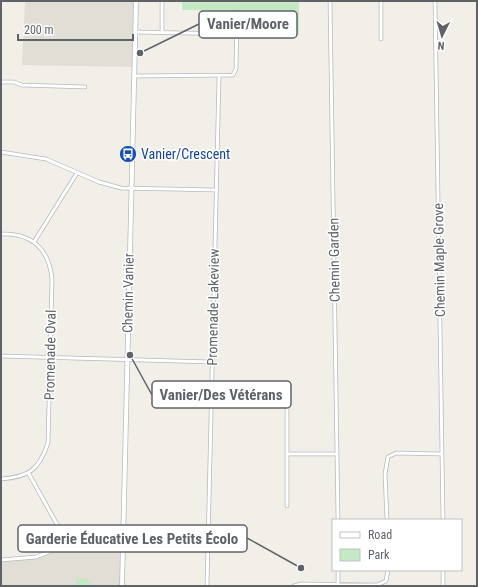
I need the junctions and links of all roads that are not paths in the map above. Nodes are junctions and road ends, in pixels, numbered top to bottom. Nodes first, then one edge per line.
1 (136, 1) edge
2 (162, 1) edge
3 (330, 1) edge
4 (380, 1) edge
5 (436, 1) edge
6 (237, 12) dead end
7 (135, 32) junction
8 (162, 32) junction
9 (236, 34) junction
10 (381, 39) dead end
11 (134, 76) junction
12 (219, 77) junction
13 (1, 82) edge
14 (85, 87) dead end
15 (1, 152) edge
16 (77, 173) junction
17 (130, 188) junction
18 (216, 190) junction
19 (1, 234) edge
20 (34, 242) junction
21 (1, 356) edge
22 (50, 357) junction
23 (127, 359) junction
24 (212, 362) junction
25 (288, 401) dead end
26 (288, 454) junction
27 (337, 454) junction
28 (442, 454) junction
29 (29, 474) junction
30 (1, 479) edge
31 (287, 506) dead end
32 (338, 519) edge
33 (387, 519) edge
34 (442, 519) edge
35 (122, 530) junction
36 (208, 533) junction
37 (68, 544) junction
38 (1, 560) edge
39 (338, 571) edge
40 (388, 571) edge
41 (443, 571) edge
42 (122, 586) edge
43 (207, 586) edge
44 (294, 586) edge
45 (338, 586) edge
46 (443, 586) edge

1 - 7 street, Chemin Vanier
2 - 8 street
3 - 27 street, Chemin Garden
4 - 10 street
5 - 28 street, Chemin Maple Grove
6 - 9 street
7 - 8 street
7 - 11 street, Chemin Vanier
8 - 9 street
9 - 12 street
11 - 12 street
11 - 17 street, Chemin Vanier
12 - 18 street, Promenade Lakeview
13 - 14 street
15 - 16 street
16 - 17 street
16 - 20 street
17 - 18 street
17 - 23 street, Chemin Vanier
18 - 24 street, Promenade Lakeview
19 - 20 street, Promenade Oval
20 - 22 street, Promenade Oval
21 - 22 street
22 - 23 street
22 - 29 street, Promenade Oval
23 - 24 street
23 - 35 street, Chemin Vanier
24 - 36 street, Promenade Lakeview
25 - 26 street
26 - 27 street
26 - 31 street
27 - 32 street, Chemin Garden
28 - 33 street
28 - 34 street, Chemin Maple Grove
29 - 30 street
29 - 37 street
35 - 36 street
35 - 37 street
35 - 42 street, Chemin Vanier
36 - 43 street, Promenade Lakeview
37 - 38 street
39 - 45 street
40 - 45 street
41 - 46 street
44 - 45 street

